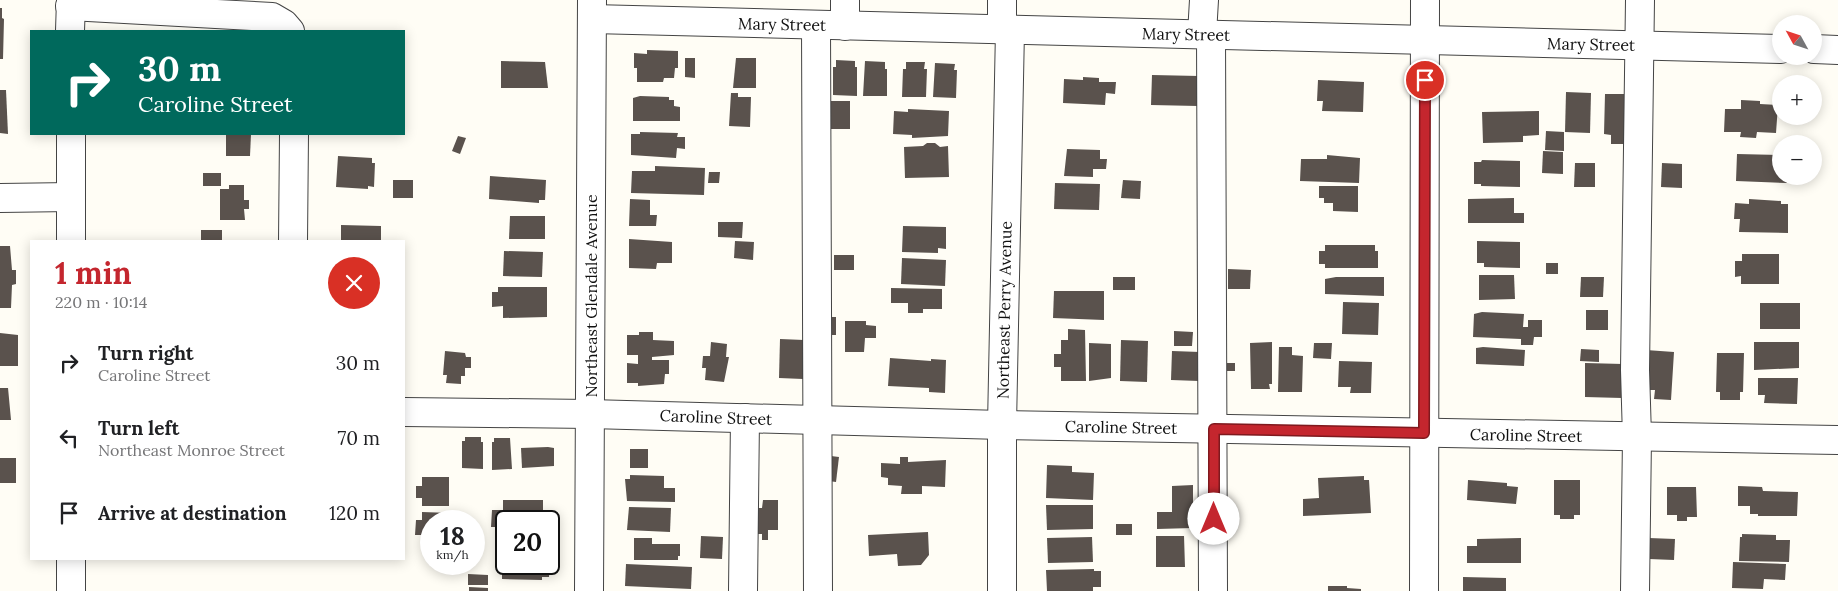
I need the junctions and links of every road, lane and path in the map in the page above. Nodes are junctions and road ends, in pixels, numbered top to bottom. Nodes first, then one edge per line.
1 (1002, 0) edge
2 (1204, 0) edge
3 (1425, 0) edge
4 (1640, 0) edge
5 (592, 10) edge
6 (70, 12) edge
7 (845, 13) edge
8 (816, 25) junction
9 (289, 30) edge
10 (1006, 30) junction
11 (1207, 34) junction
12 (1425, 41) junction
13 (1640, 46) junction
14 (1772, 49) edge
15 (1822, 49) edge
16 (1838, 50) edge
17 (71, 135) edge
18 (294, 135) edge
19 (71, 197) junction
20 (0, 198) edge
21 (71, 240) edge
22 (293, 240) edge
23 (405, 412) edge
24 (590, 414) junction
25 (745, 418) junction
26 (819, 420) junction
27 (1002, 425) junction
28 (1214, 429) junction
29 (1424, 433) junction
30 (1637, 437) junction
31 (1838, 440) edge
32 (71, 560) edge
33 (71, 591) edge
34 (589, 591) edge
35 (743, 591) edge
36 (818, 591) edge
37 (1002, 591) edge
38 (1213, 591) edge
39 (1424, 591) edge
40 (1635, 591) edge

1 - 10 street, Northeast Perry Avenue
2 - 11 street
3 - 12 street
4 - 13 street
5 - 8 street, Mary Street
5 - 24 street, Northeast Glendale Avenue
6 - 9 street
7 - 8 street, Mary Street
7 - 10 street, Mary Street
8 - 26 street
10 - 11 street, Mary Street
10 - 27 street, Northeast Perry Avenue
11 - 12 street, Mary Street
11 - 28 street
12 - 13 street, Mary Street
12 - 29 street
13 - 14 street, Mary Street
13 - 30 street
15 - 16 street
17 - 19 street
18 - 22 street
19 - 20 street
19 - 21 street
23 - 24 street, Caroline Street
24 - 25 street, Caroline Street
24 - 34 street, Northeast Glendale Avenue
25 - 26 street, Caroline Street
25 - 35 street
26 - 27 street, Caroline Street
26 - 36 street
27 - 28 street, Caroline Street
27 - 37 street, Northeast Perry Avenue
28 - 29 street, Caroline Street
28 - 38 street
29 - 30 street, Caroline Street
29 - 39 street
30 - 31 street, Caroline Street
30 - 40 street
32 - 33 street

